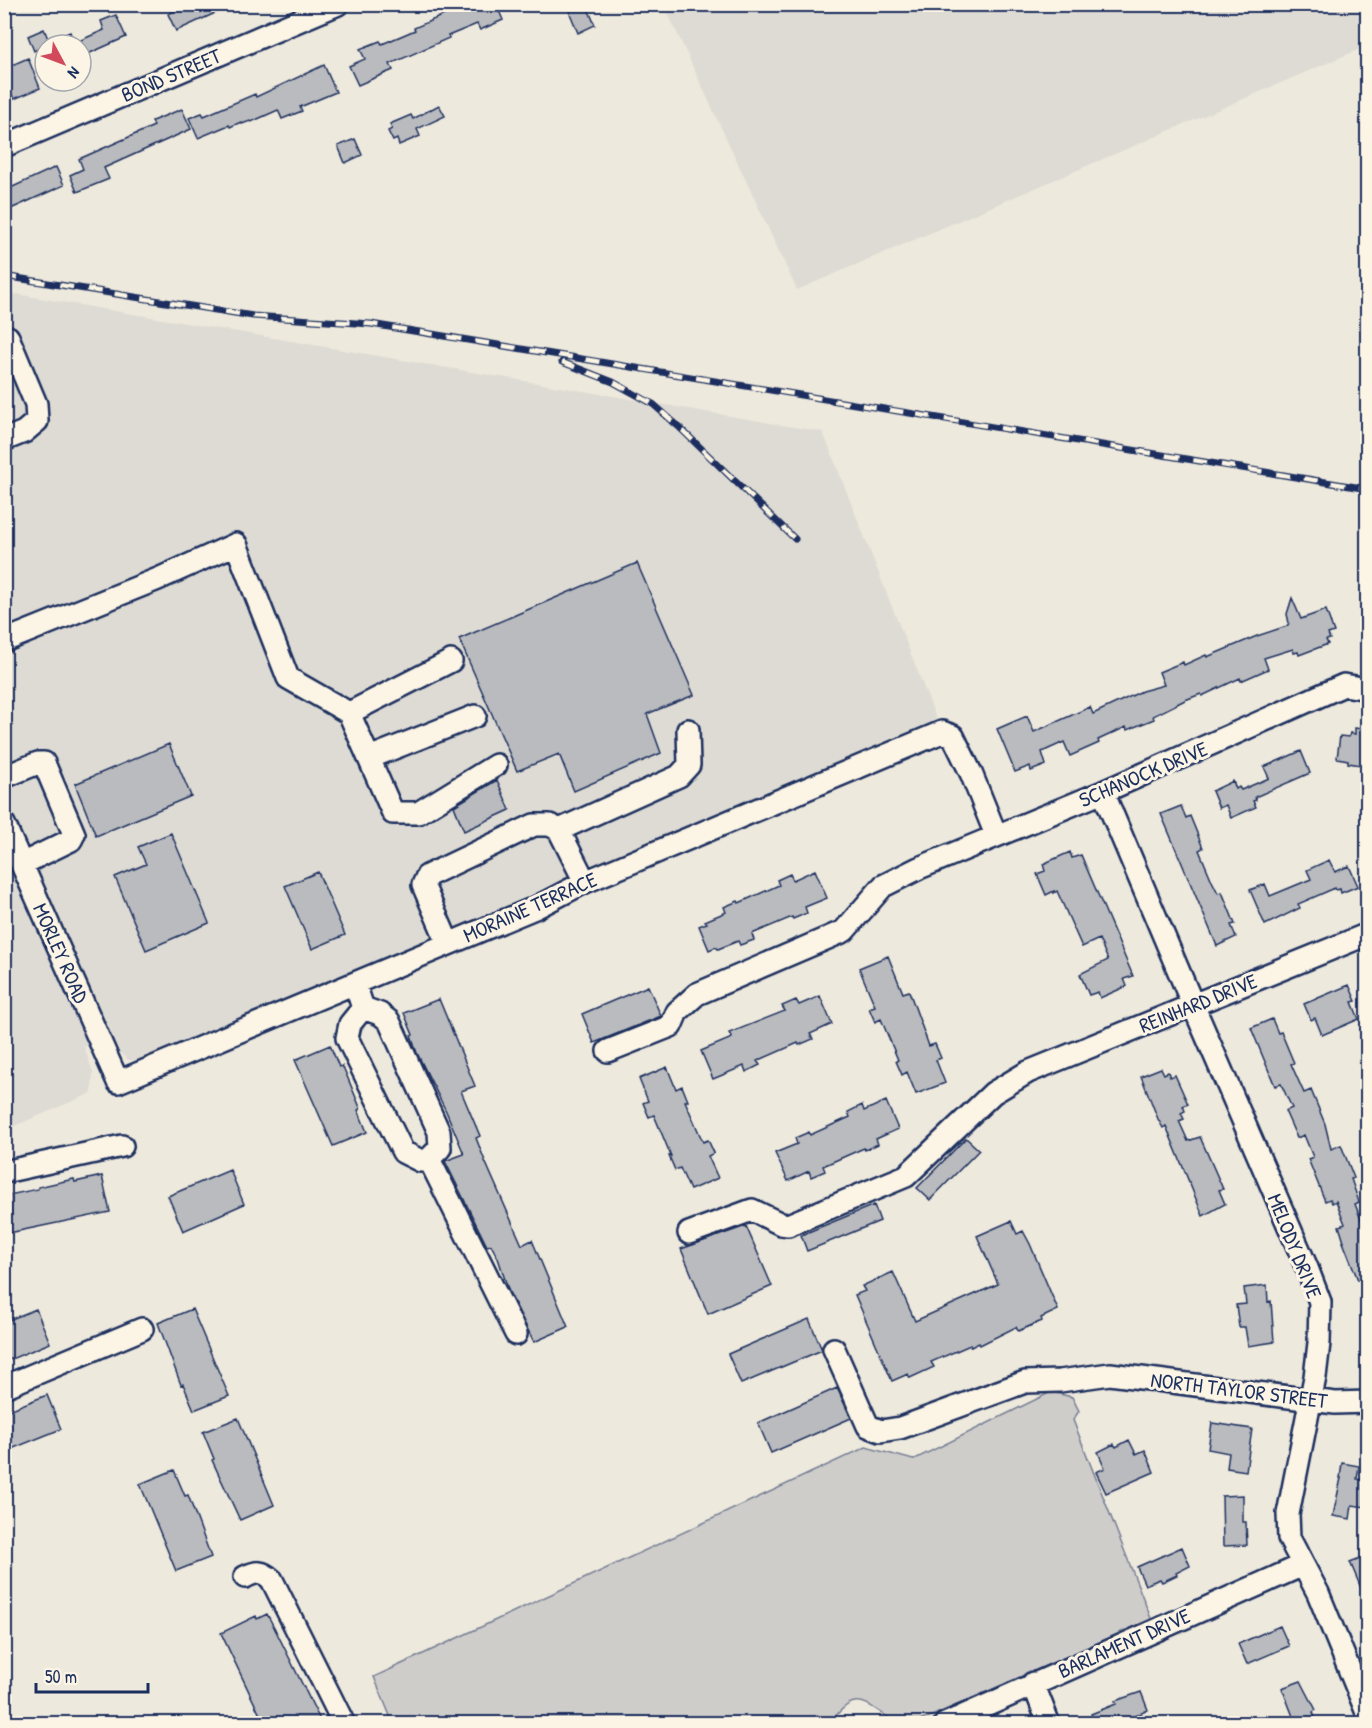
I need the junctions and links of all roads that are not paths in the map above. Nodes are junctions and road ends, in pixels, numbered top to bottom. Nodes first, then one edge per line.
1 (338, 4) edge
2 (313, 9) edge
3 (4, 146) edge
4 (8, 337) dead end
5 (4, 440) edge
6 (4, 641) edge
7 (451, 661) dead end
8 (1368, 689) edge
9 (349, 713) junction
10 (475, 716) dead end
11 (688, 730) dead end
12 (369, 758) junction
13 (496, 765) dead end
14 (4, 777) edge
15 (1103, 792) junction
16 (4, 824) edge
17 (560, 830) junction
18 (996, 835) junction
19 (22, 864) junction
20 (585, 882) junction
21 (1368, 934) edge
22 (447, 943) junction
23 (354, 984) junction
24 (1193, 1005) junction
25 (363, 1008) junction
26 (608, 1051) dead end
27 (118, 1082) joint
28 (122, 1146) dead end
29 (429, 1160) junction
30 (4, 1172) edge
31 (689, 1233) dead end
32 (142, 1329) dead end
33 (516, 1334) dead end
34 (834, 1349) dead end
35 (4, 1387) edge
36 (1311, 1400) junction
37 (1368, 1402) edge
38 (1303, 1564) junction
39 (245, 1577) dead end
40 (1360, 1673) edge
41 (1033, 1683) junction
42 (1368, 1715) edge
43 (344, 1724) edge
44 (945, 1724) edge
45 (1049, 1724) edge

1 - 2 street, BOND STREET
2 - 3 street, BOND STREET
4 - 5 street
6 - 9 street
7 - 9 street
8 - 15 street, SCHANOCK DRIVE
9 - 12 street
10 - 12 street
11 - 17 street
12 - 13 street
14 - 19 street
15 - 18 street, SCHANOCK DRIVE
15 - 24 street, MELODY DRIVE
16 - 19 street, MORLEY ROAD
17 - 20 street
17 - 22 street
18 - 20 street, MORAINE TERRACE
18 - 26 street, SCHANOCK DRIVE
19 - 27 street, MORLEY ROAD
20 - 22 street, MORAINE TERRACE
21 - 24 street, REINHARD DRIVE
22 - 23 street, MORAINE TERRACE
23 - 25 street
23 - 27 street, MORAINE TERRACE
24 - 31 street, REINHARD DRIVE
24 - 36 street, MELODY DRIVE
25 - 29 street
25 - 29 street
28 - 30 street
29 - 33 street
32 - 35 street
34 - 36 street, NORTH TAYLOR STREET
36 - 37 street, NORTH TAYLOR STREET
36 - 38 street, MELODY DRIVE
38 - 40 street, MELODY DRIVE
38 - 41 street, BARLAMENT DRIVE
39 - 43 street
40 - 42 street, MELODY DRIVE
41 - 44 street, BARLAMENT DRIVE
41 - 45 street

